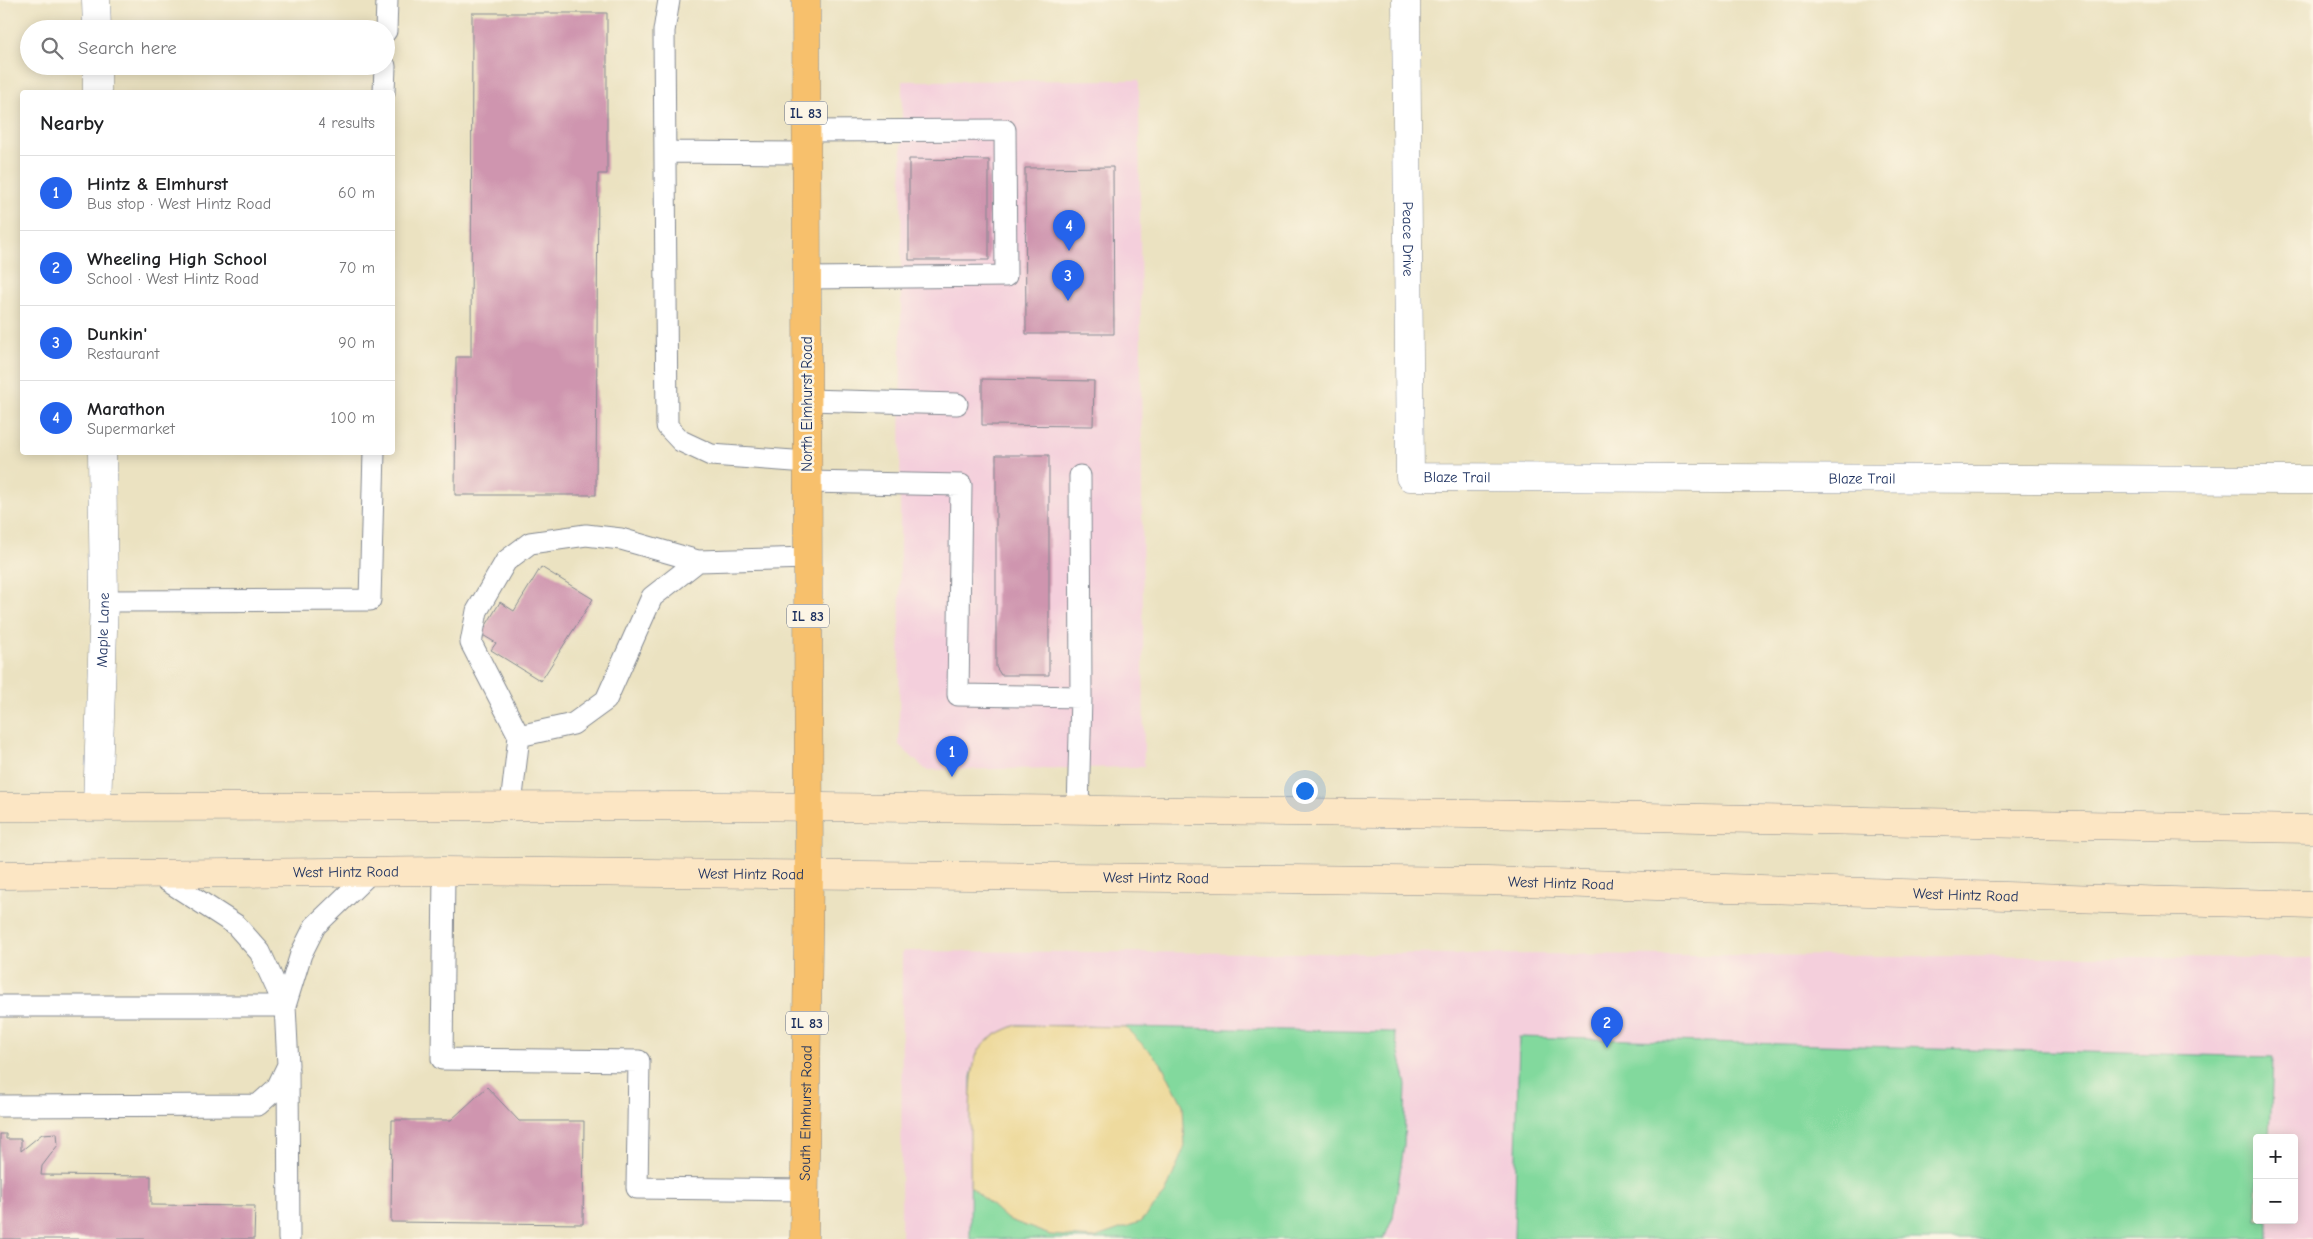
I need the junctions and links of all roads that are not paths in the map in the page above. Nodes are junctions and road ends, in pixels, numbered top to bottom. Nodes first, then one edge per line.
1 (96, 0) edge
2 (387, 0) edge
3 (670, 0) edge
4 (806, 0) edge
5 (1406, 0) edge
6 (97, 20) edge
7 (386, 20) edge
8 (97, 75) edge
9 (385, 75) edge
10 (97, 90) edge
11 (384, 90) edge
12 (806, 142) junction
13 (665, 152) junction
14 (806, 278) junction
15 (807, 400) junction
16 (957, 404) dead end
17 (102, 455) edge
18 (374, 455) edge
19 (808, 472) junction
20 (1080, 476) dead end
21 (1410, 477) joint
22 (2313, 480) edge
23 (808, 558) junction
24 (698, 561) junction
25 (104, 601) junction
26 (1080, 696) junction
27 (519, 736) junction
28 (511, 805) junction
29 (97, 806) junction
30 (0, 807) edge
31 (809, 808) junction
32 (1078, 810) junction
33 (2313, 829) edge
34 (444, 871) junction
35 (371, 872) junction
36 (157, 874) junction
37 (809, 874) junction
38 (0, 875) edge
39 (2313, 905) edge
40 (0, 1006) edge
41 (285, 1006) junction
42 (288, 1065) junction
43 (0, 1106) edge
44 (804, 1190) junction
45 (289, 1239) edge
46 (804, 1239) edge

1 - 6 street
2 - 7 lane
3 - 13 lane
4 - 12 main road, North Elmhurst Road / IL 83
5 - 21 street, Peace Drive
8 - 10 street
9 - 11 lane
12 - 13 lane
12 - 14 main road, North Elmhurst Road / IL 83
12 - 14 lane
13 - 19 lane
14 - 15 main road, North Elmhurst Road / IL 83
15 - 16 lane
15 - 19 main road, North Elmhurst Road / IL 83
17 - 25 street, Maple Lane
18 - 25 lane
19 - 23 main road, North Elmhurst Road / IL 83
19 - 26 lane
20 - 26 lane
21 - 22 street, Blaze Trail
23 - 24 lane
23 - 31 main road, North Elmhurst Road / IL 83
24 - 27 lane
24 - 27 lane
25 - 29 street, Maple Lane
26 - 32 lane
27 - 28 lane
28 - 29 main road
28 - 31 main road
29 - 30 main road
31 - 32 main road
31 - 37 main road, South Elmhurst Road / IL 83
32 - 33 main road
34 - 35 main road, West Hintz Road
34 - 37 main road, West Hintz Road
34 - 44 lane
35 - 36 main road, West Hintz Road
35 - 41 lane
36 - 38 main road, West Hintz Road
36 - 41 lane
37 - 39 main road, West Hintz Road
37 - 44 main road, South Elmhurst Road / IL 83
40 - 41 lane
41 - 42 lane
42 - 43 lane
42 - 45 lane
44 - 46 main road, South Elmhurst Road / IL 83

